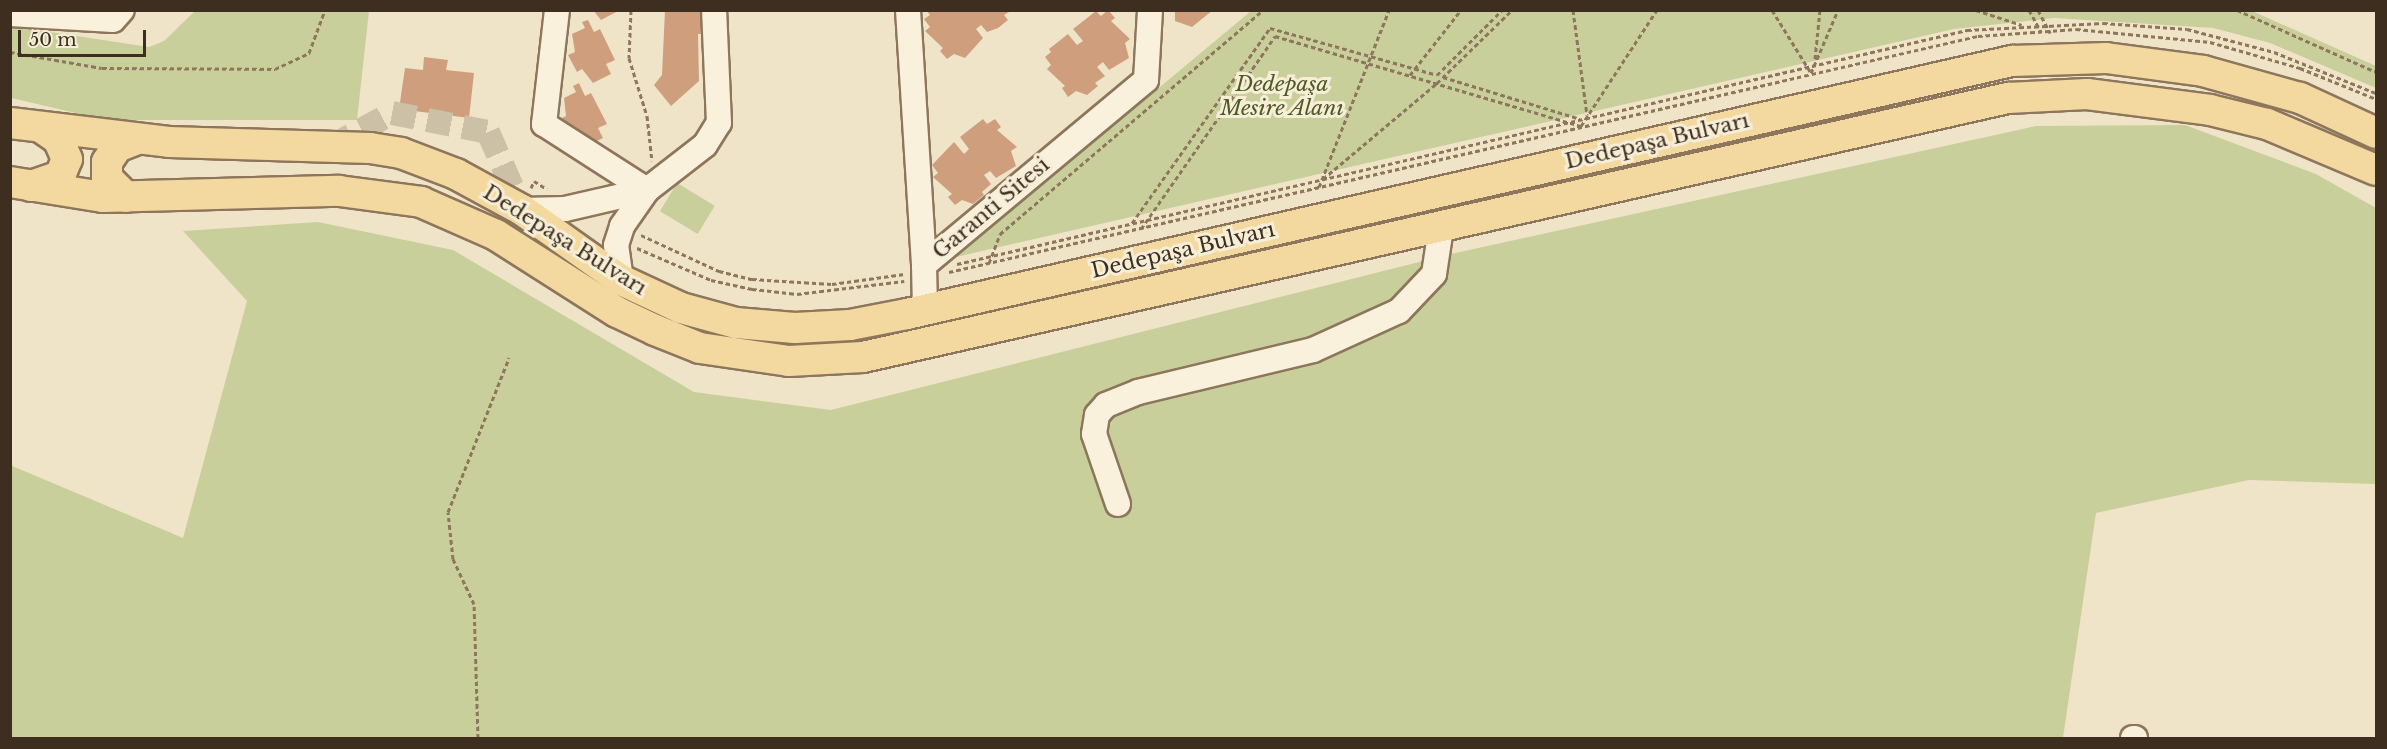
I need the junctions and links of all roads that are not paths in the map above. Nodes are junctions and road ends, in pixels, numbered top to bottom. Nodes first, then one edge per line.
1 (557, 10) edge
2 (714, 10) edge
3 (908, 10) edge
4 (1150, 10) edge
5 (10, 14) edge
6 (113, 14) edge
7 (10, 123) edge
8 (43, 129) junction
9 (2376, 133) edge
10 (138, 139) junction
11 (2376, 171) edge
12 (21, 184) edge
13 (651, 186) junction
14 (126, 197) junction
15 (526, 200) junction
16 (1441, 228) junction
17 (923, 271) junction
18 (621, 280) junction
19 (925, 310) junction
20 (1118, 504) dead end

1 - 13 lane
2 - 13 lane
3 - 17 lane, Garanti Sitesi
4 - 17 lane, Garanti Sitesi
5 - 6 lane
7 - 8 main road, Dedepaşa Bulvarı
8 - 10 main road, Dedepaşa Bulvarı
8 - 12 main road
9 - 19 main road, Dedepaşa Bulvarı
10 - 14 main road
10 - 15 main road, Dedepaşa Bulvarı
11 - 16 main road, Dedepaşa Bulvarı
12 - 14 main road, Dedepaşa Bulvarı
13 - 15 lane
13 - 18 lane
14 - 16 main road, Dedepaşa Bulvarı
15 - 18 main road, Dedepaşa Bulvarı
16 - 20 lane
17 - 19 lane
18 - 19 main road, Dedepaşa Bulvarı

